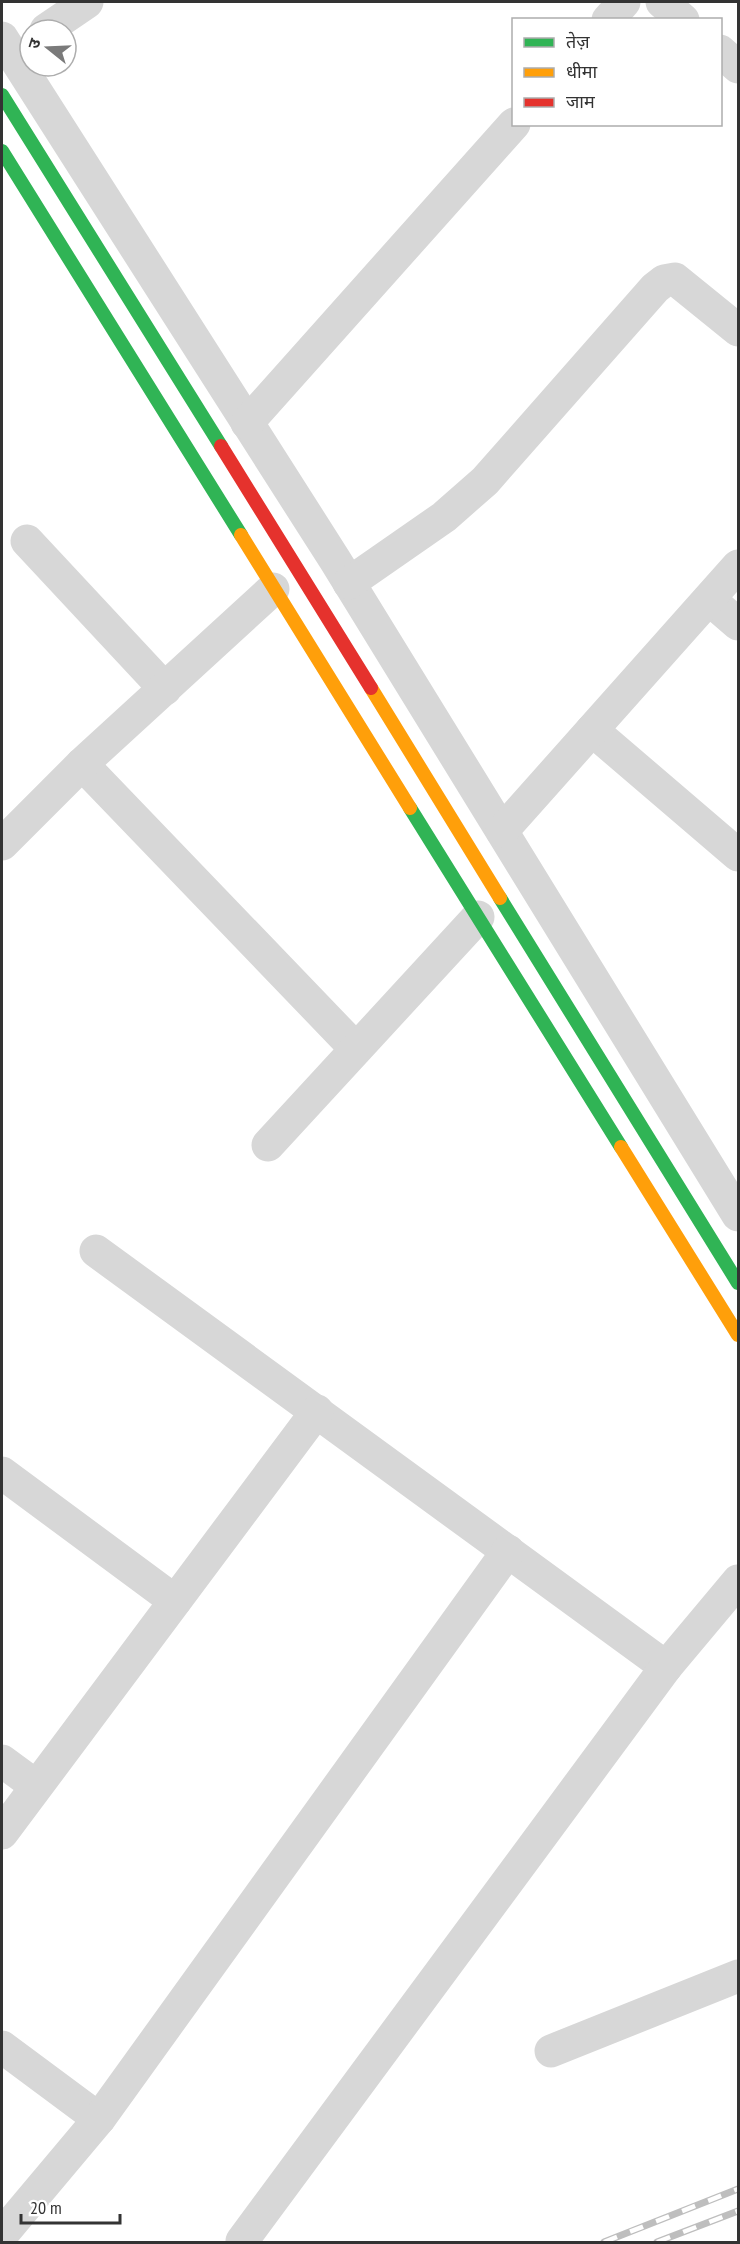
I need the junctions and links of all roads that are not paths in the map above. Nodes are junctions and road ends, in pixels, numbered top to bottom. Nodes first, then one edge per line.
1 (87, 2) edge
2 (624, 2) edge
3 (662, 2) edge
4 (64, 18) edge
5 (610, 18) edge
6 (681, 18) edge
7 (14, 44) edge
8 (722, 53) edge
9 (738, 67) edge
10 (2, 95) edge
11 (512, 126) edge
12 (2, 151) edge
13 (738, 330) edge
14 (248, 423) junction
15 (27, 541) dead end
16 (738, 566) edge
17 (349, 583) junction
18 (273, 589) junction
19 (709, 599) junction
20 (738, 624) edge
21 (165, 689) junction
22 (592, 730) junction
23 (82, 764) junction
24 (7, 827) edge
25 (502, 831) junction
26 (738, 855) edge
27 (478, 917) junction
28 (356, 1049) junction
29 (268, 1144) dead end
30 (738, 1215) edge
31 (96, 1251) dead end
32 (738, 1283) edge
33 (738, 1335) edge
34 (317, 1411) junction
35 (2, 1473) edge
36 (508, 1551) junction
37 (738, 1581) edge
38 (175, 1601) junction
39 (666, 1667) junction
40 (2, 1761) edge
41 (36, 1786) junction
42 (2, 1833) edge
43 (738, 1976) edge
44 (2, 2047) edge
45 (551, 2051) dead end
46 (99, 2120) junction
47 (2, 2232) edge
48 (242, 2241) edge

1 - 4 street
2 - 5 street
3 - 6 street
7 - 14 street
8 - 9 street
10 - 32 street
11 - 14 street
12 - 18 street
13 - 17 street
14 - 17 street
15 - 21 street
16 - 19 street
17 - 25 street
18 - 21 street
18 - 27 street
19 - 20 street
19 - 22 street
21 - 23 street
22 - 25 street
22 - 26 street
23 - 24 street
23 - 28 street
25 - 30 street
27 - 28 street
27 - 33 street
28 - 29 street
31 - 34 street
34 - 36 street
34 - 38 street
35 - 38 street
36 - 39 street
36 - 46 street
37 - 39 street
38 - 41 street
39 - 48 street
40 - 41 street
41 - 42 street
43 - 45 street
44 - 46 street
46 - 47 street

